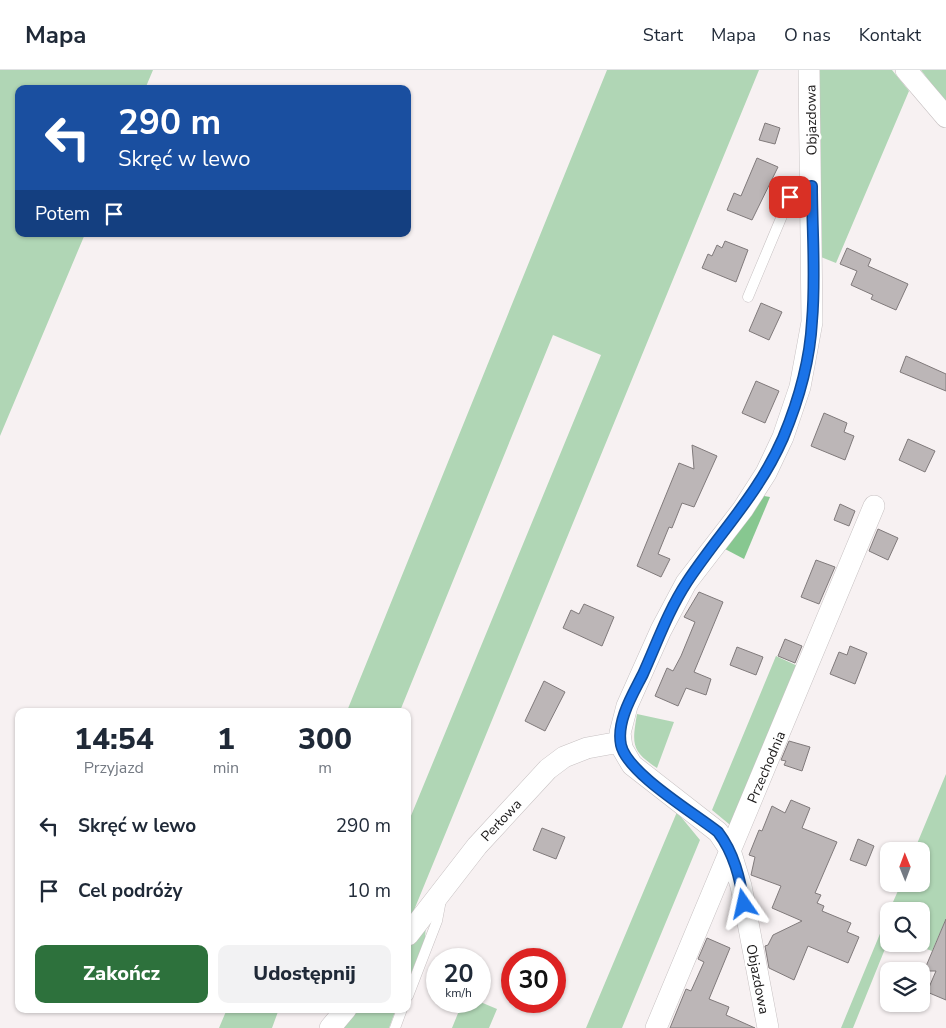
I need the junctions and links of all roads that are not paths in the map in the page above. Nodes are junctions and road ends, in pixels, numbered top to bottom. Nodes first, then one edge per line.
1 (810, 70) edge
2 (906, 70) edge
3 (946, 117) edge
4 (812, 186) junction
5 (748, 297) dead end
6 (874, 506) dead end
7 (620, 742) junction
8 (730, 850) junction
9 (442, 894) junction
10 (411, 931) edge
11 (411, 988) edge
12 (343, 1013) edge
13 (401, 1013) edge
14 (330, 1028) edge
15 (395, 1028) edge
16 (656, 1028) edge
17 (768, 1028) edge

1 - 4 street, Objazdowa
2 - 3 street
4 - 5 lane
4 - 7 street, Objazdowa
6 - 8 street, Przechodnia
7 - 8 street, Objazdowa
7 - 9 street, Perłowa
8 - 16 street, Przechodnia
8 - 17 street, Objazdowa
9 - 10 street, Perłowa
9 - 11 lane
12 - 14 street
13 - 15 lane

